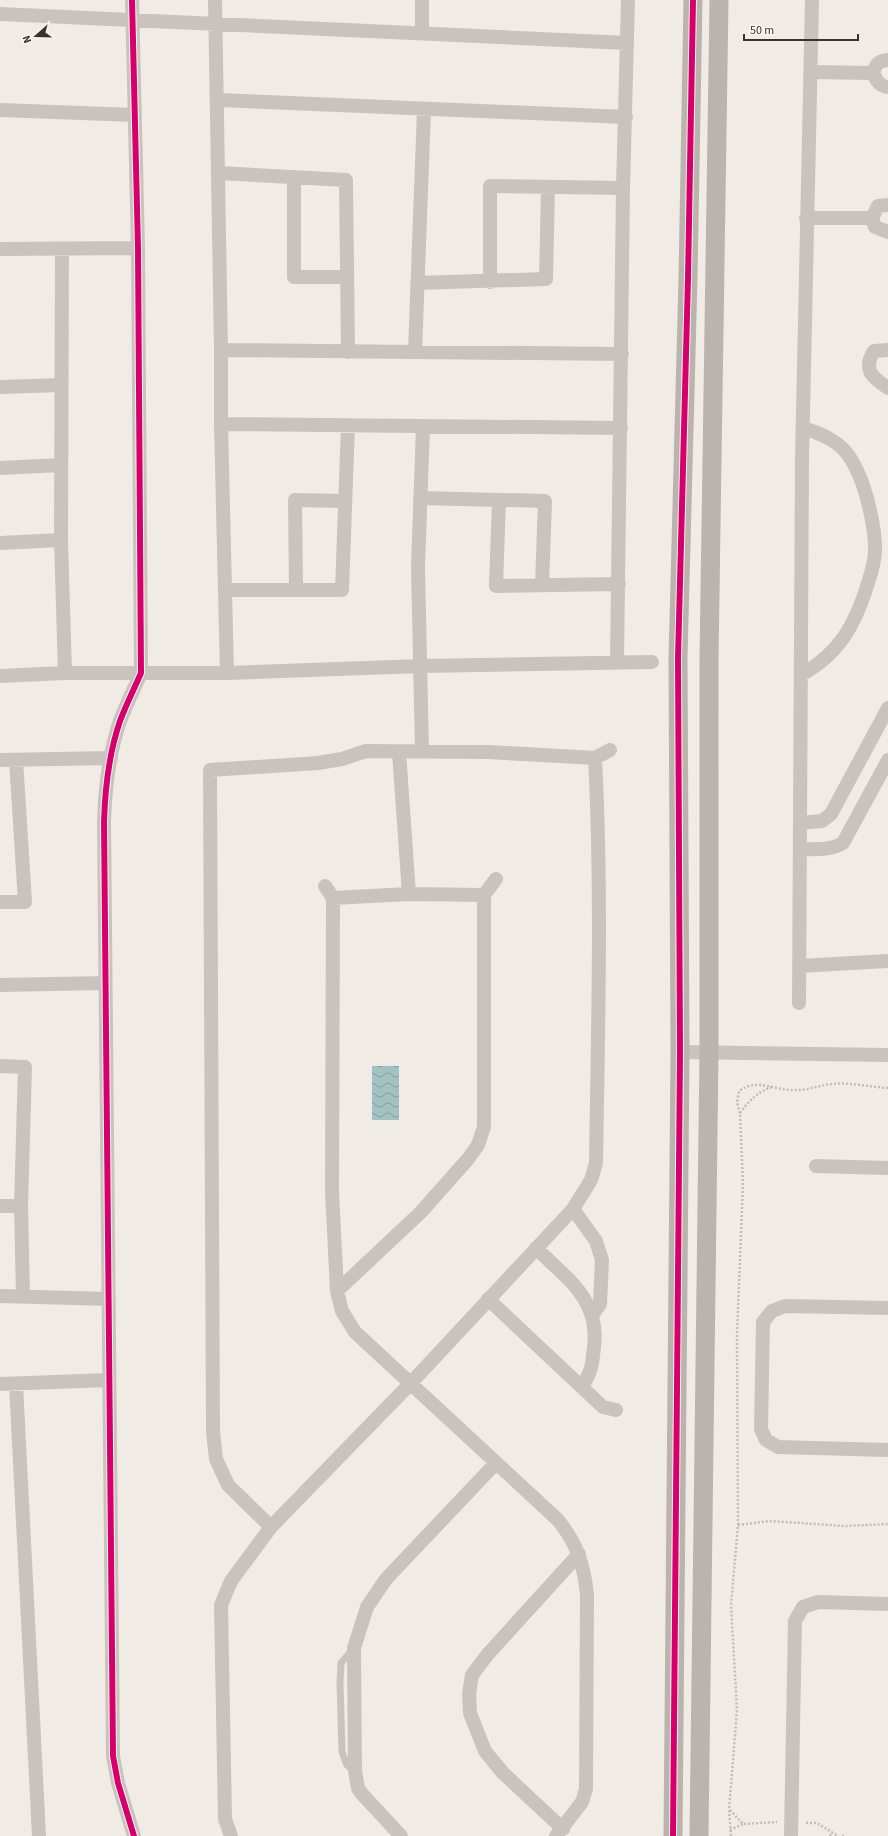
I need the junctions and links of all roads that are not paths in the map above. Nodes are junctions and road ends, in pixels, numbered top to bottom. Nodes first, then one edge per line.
1 (132, 0) edge
2 (215, 0) edge
3 (422, 0) edge
4 (628, 0) edge
5 (693, 0) edge
6 (719, 0) edge
7 (812, 0) edge
8 (0, 14) edge
9 (132, 21) junction
10 (215, 25) junction
11 (422, 32) junction
12 (627, 43) junction
13 (888, 60) edge
14 (810, 72) junction
15 (872, 73) junction
16 (888, 87) edge
17 (218, 100) junction
18 (0, 110) edge
19 (424, 110) junction
20 (135, 115) junction
21 (626, 117) junction
22 (218, 173) junction
23 (294, 177) junction
24 (548, 187) junction
25 (623, 188) junction
26 (888, 205) edge
27 (806, 218) junction
28 (872, 218) junction
29 (888, 232) edge
30 (62, 248) junction
31 (138, 248) junction
32 (0, 249) edge
33 (347, 277) junction
34 (490, 282) junction
35 (417, 283) junction
36 (221, 350) junction
37 (888, 350) edge
38 (348, 352) junction
39 (415, 352) junction
40 (622, 354) junction
41 (61, 385) junction
42 (0, 387) edge
43 (888, 388) edge
44 (221, 424) junction
45 (348, 425) junction
46 (423, 426) junction
47 (621, 428) junction
48 (803, 428) junction
49 (61, 465) junction
50 (0, 468) edge
51 (420, 498) junction
52 (499, 500) junction
53 (344, 501) junction
54 (61, 540) junction
55 (0, 544) edge
56 (882, 545) edge
57 (619, 584) junction
58 (542, 585) junction
59 (225, 590) junction
60 (296, 590) junction
61 (617, 662) junction
62 (652, 662) dead end
63 (421, 666) junction
64 (141, 673) junction
65 (227, 673) junction
66 (65, 674) junction
67 (801, 675) junction
68 (0, 676) edge
69 (888, 708) edge
70 (610, 750) dead end
71 (422, 751) junction
72 (399, 752) junction
73 (111, 758) junction
74 (595, 758) junction
75 (0, 760) edge
76 (16, 760) junction
77 (888, 760) edge
78 (800, 823) junction
79 (800, 849) junction
80 (496, 880) dead end
81 (325, 886) dead end
82 (410, 894) junction
83 (484, 895) junction
84 (334, 898) junction
85 (0, 902) edge
86 (888, 961) edge
87 (799, 966) junction
88 (105, 983) junction
89 (0, 984) edge
90 (799, 1003) dead end
91 (680, 1052) junction
92 (710, 1052) junction
93 (888, 1055) edge
94 (0, 1066) edge
95 (816, 1166) dead end
96 (888, 1168) edge
97 (0, 1206) edge
98 (21, 1206) junction
99 (573, 1209) junction
100 (536, 1248) junction
101 (337, 1291) junction
102 (23, 1295) junction
103 (0, 1296) edge
104 (109, 1299) junction
105 (488, 1299) junction
106 (888, 1308) edge
107 (593, 1314) junction
108 (109, 1380) junction
109 (0, 1384) edge
110 (16, 1384) junction
111 (410, 1384) junction
112 (582, 1387) junction
113 (616, 1410) dead end
114 (888, 1450) edge
115 (496, 1463) junction
116 (272, 1527) junction
117 (579, 1554) junction
118 (888, 1604) edge
119 (560, 1832) edge
120 (39, 1836) edge
121 (134, 1836) edge
122 (231, 1836) edge
123 (401, 1836) edge
124 (673, 1836) edge
125 (699, 1836) edge
126 (791, 1836) edge

1 - 9 street
2 - 10 street
3 - 11 street
4 - 12 street
5 - 91 street
6 - 92 street
7 - 14 street
8 - 9 street
9 - 10 street
9 - 20 street
10 - 11 street
10 - 17 street
11 - 12 street
12 - 21 street
13 - 15 street
14 - 15 street
14 - 27 street
15 - 16 street
17 - 19 street
17 - 22 street
18 - 20 street
19 - 21 street
19 - 35 street
20 - 31 street
21 - 25 street
22 - 23 street
22 - 36 street
23 - 33 street
23 - 33 street
24 - 25 street
24 - 34 street
24 - 34 street
25 - 40 street
26 - 28 street
27 - 28 street
27 - 48 street
28 - 29 street
30 - 31 street
30 - 32 street
30 - 41 street
31 - 64 street
33 - 38 street
34 - 35 street
35 - 39 street
36 - 38 street
36 - 44 street
37 - 43 street
38 - 39 street
39 - 40 street
40 - 47 street
41 - 42 street
41 - 49 street
44 - 45 street
44 - 59 street
45 - 46 street
45 - 53 street
46 - 47 street
46 - 51 street
47 - 57 street
48 - 56 street
48 - 67 street
49 - 50 street
49 - 54 street
51 - 52 street
51 - 63 street
52 - 58 street
52 - 58 street
53 - 60 street
53 - 60 street
54 - 55 street
54 - 66 street
56 - 67 street
57 - 58 street
57 - 61 street
59 - 60 street
59 - 65 street
61 - 62 street
61 - 63 street
63 - 65 street
63 - 71 street
64 - 65 street
64 - 66 street
64 - 73 street
66 - 68 street
67 - 78 street
69 - 78 street
70 - 74 street
71 - 72 street
71 - 74 street
72 - 82 street
72 - 116 street
73 - 76 street
73 - 88 street
74 - 99 street
75 - 76 street
76 - 85 street
77 - 79 street
78 - 79 street
79 - 87 street
80 - 83 street
81 - 84 street
82 - 83 street
82 - 84 street
83 - 101 street
84 - 101 street
86 - 87 street
87 - 90 street
88 - 89 street
88 - 104 street
91 - 92 street
91 - 124 street
92 - 93 street
92 - 125 street
94 - 98 street
95 - 96 street
97 - 98 street
98 - 102 street
99 - 100 street
99 - 107 street
100 - 105 street
100 - 107 street
101 - 111 street
102 - 103 street
102 - 104 street
104 - 108 street
105 - 111 street
105 - 112 street
106 - 114 street
107 - 112 street
108 - 110 street
108 - 121 street
109 - 110 street
110 - 120 street
111 - 115 street
111 - 116 street
112 - 113 street
115 - 117 street
115 - 123 street
116 - 122 street
117 - 119 street
117 - 119 street
118 - 126 street

